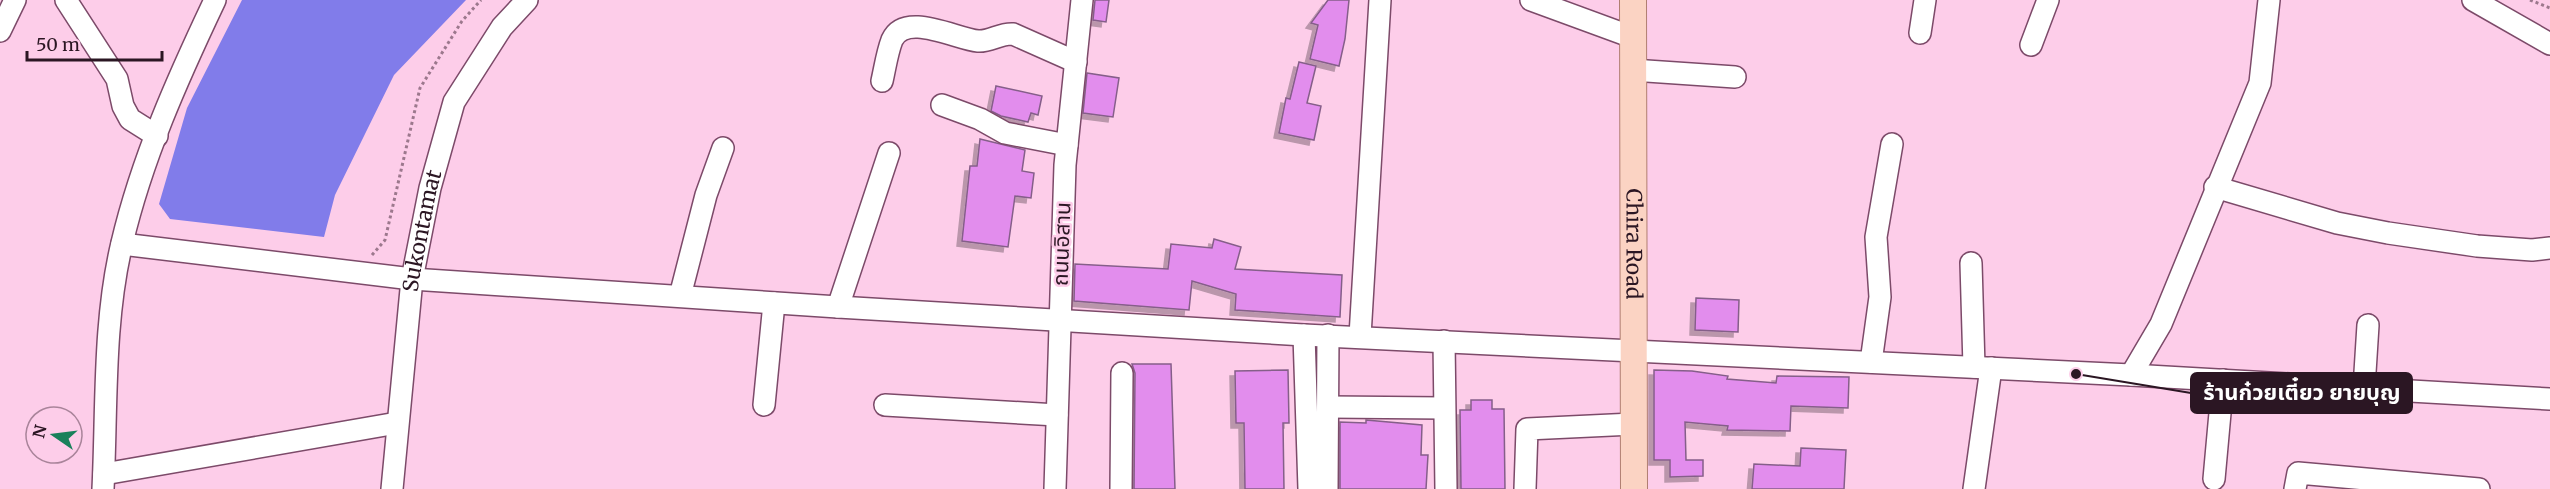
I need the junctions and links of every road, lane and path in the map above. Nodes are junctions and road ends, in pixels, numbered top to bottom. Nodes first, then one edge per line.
1 (15, 0) edge
2 (66, 0) edge
3 (215, 0) edge
4 (481, 0) edge
5 (527, 0) edge
6 (1083, 0) edge
7 (1380, 0) edge
8 (1531, 0) edge
9 (1632, 0) edge
10 (1925, 0) edge
11 (2048, 0) edge
12 (2268, 0) edge
13 (2473, 0) edge
14 (2530, 0) edge
15 (2550, 8) edge
16 (0, 31) edge
17 (1920, 33) dead end
18 (1632, 37) junction
19 (2550, 44) edge
20 (2031, 45) dead end
21 (1076, 62) junction
22 (1632, 70) junction
23 (1735, 77) dead end
24 (882, 81) dead end
25 (942, 105) dead end
26 (157, 136) junction
27 (1892, 144) dead end
28 (1066, 145) junction
29 (723, 148) dead end
30 (889, 153) dead end
31 (2215, 188) junction
32 (122, 244) junction
33 (2550, 248) edge
34 (370, 257) dead end
35 (1971, 263) dead end
36 (412, 279) junction
37 (680, 296) junction
38 (774, 303) junction
39 (838, 307) junction
40 (1059, 320) junction
41 (2368, 325) dead end
42 (1304, 335) junction
43 (1328, 335) junction
44 (1360, 336) junction
45 (1444, 341) junction
46 (1632, 349) junction
47 (1871, 362) junction
48 (1982, 368) junction
49 (1122, 373) dead end
50 (2131, 375) junction
51 (2223, 380) junction
52 (2364, 388) junction
53 (2550, 399) edge
54 (764, 405) dead end
55 (885, 405) dead end
56 (1328, 407) junction
57 (1444, 408) junction
58 (1057, 415) junction
59 (397, 423) junction
60 (1633, 424) junction
61 (2214, 479) dead end
62 (103, 482) edge
63 (392, 489) edge
64 (1055, 489) edge
65 (1121, 489) edge
66 (1309, 489) edge
67 (1327, 489) edge
68 (1446, 489) edge
69 (1525, 489) edge
70 (1634, 489) edge
71 (1974, 489) edge
72 (2295, 489) edge
73 (2479, 489) edge

1 - 16 street
2 - 26 street
3 - 26 street
4 - 34 path
5 - 36 street, Sukontamat
6 - 21 street, ถนนอิสาน
7 - 44 street
8 - 18 street
9 - 18 main road, Chira Road
10 - 17 street
11 - 20 street
12 - 31 street
13 - 19 street
14 - 15 path
18 - 22 main road, Chira Road
21 - 24 street
21 - 28 street, ถนนอิสาน
22 - 23 street
22 - 46 main road, Chira Road
25 - 28 street
26 - 32 street
27 - 47 street
28 - 40 street, ถนนอิสาน
29 - 37 street
30 - 39 street
31 - 33 street
31 - 50 street
32 - 36 street
32 - 62 street
35 - 48 street
36 - 37 street
36 - 59 street, Sukontamat
37 - 38 street
38 - 39 street
38 - 54 street
39 - 40 street
40 - 42 street
40 - 58 street, ถนนอิสาน
41 - 52 street
42 - 43 street
42 - 66 street
43 - 44 street
43 - 56 street
44 - 45 street
45 - 46 street
45 - 57 street
46 - 47 street
46 - 60 main road, Chira Road
47 - 48 street
48 - 50 street
48 - 71 street
49 - 65 street
50 - 51 street
51 - 52 street
51 - 61 street
52 - 53 street
55 - 58 street
56 - 57 street
56 - 67 street
57 - 68 street
58 - 64 street, ถนนอิสาน
59 - 62 street
59 - 63 street, Sukontamat
60 - 69 street
60 - 70 main road, Chira Road
72 - 73 street

